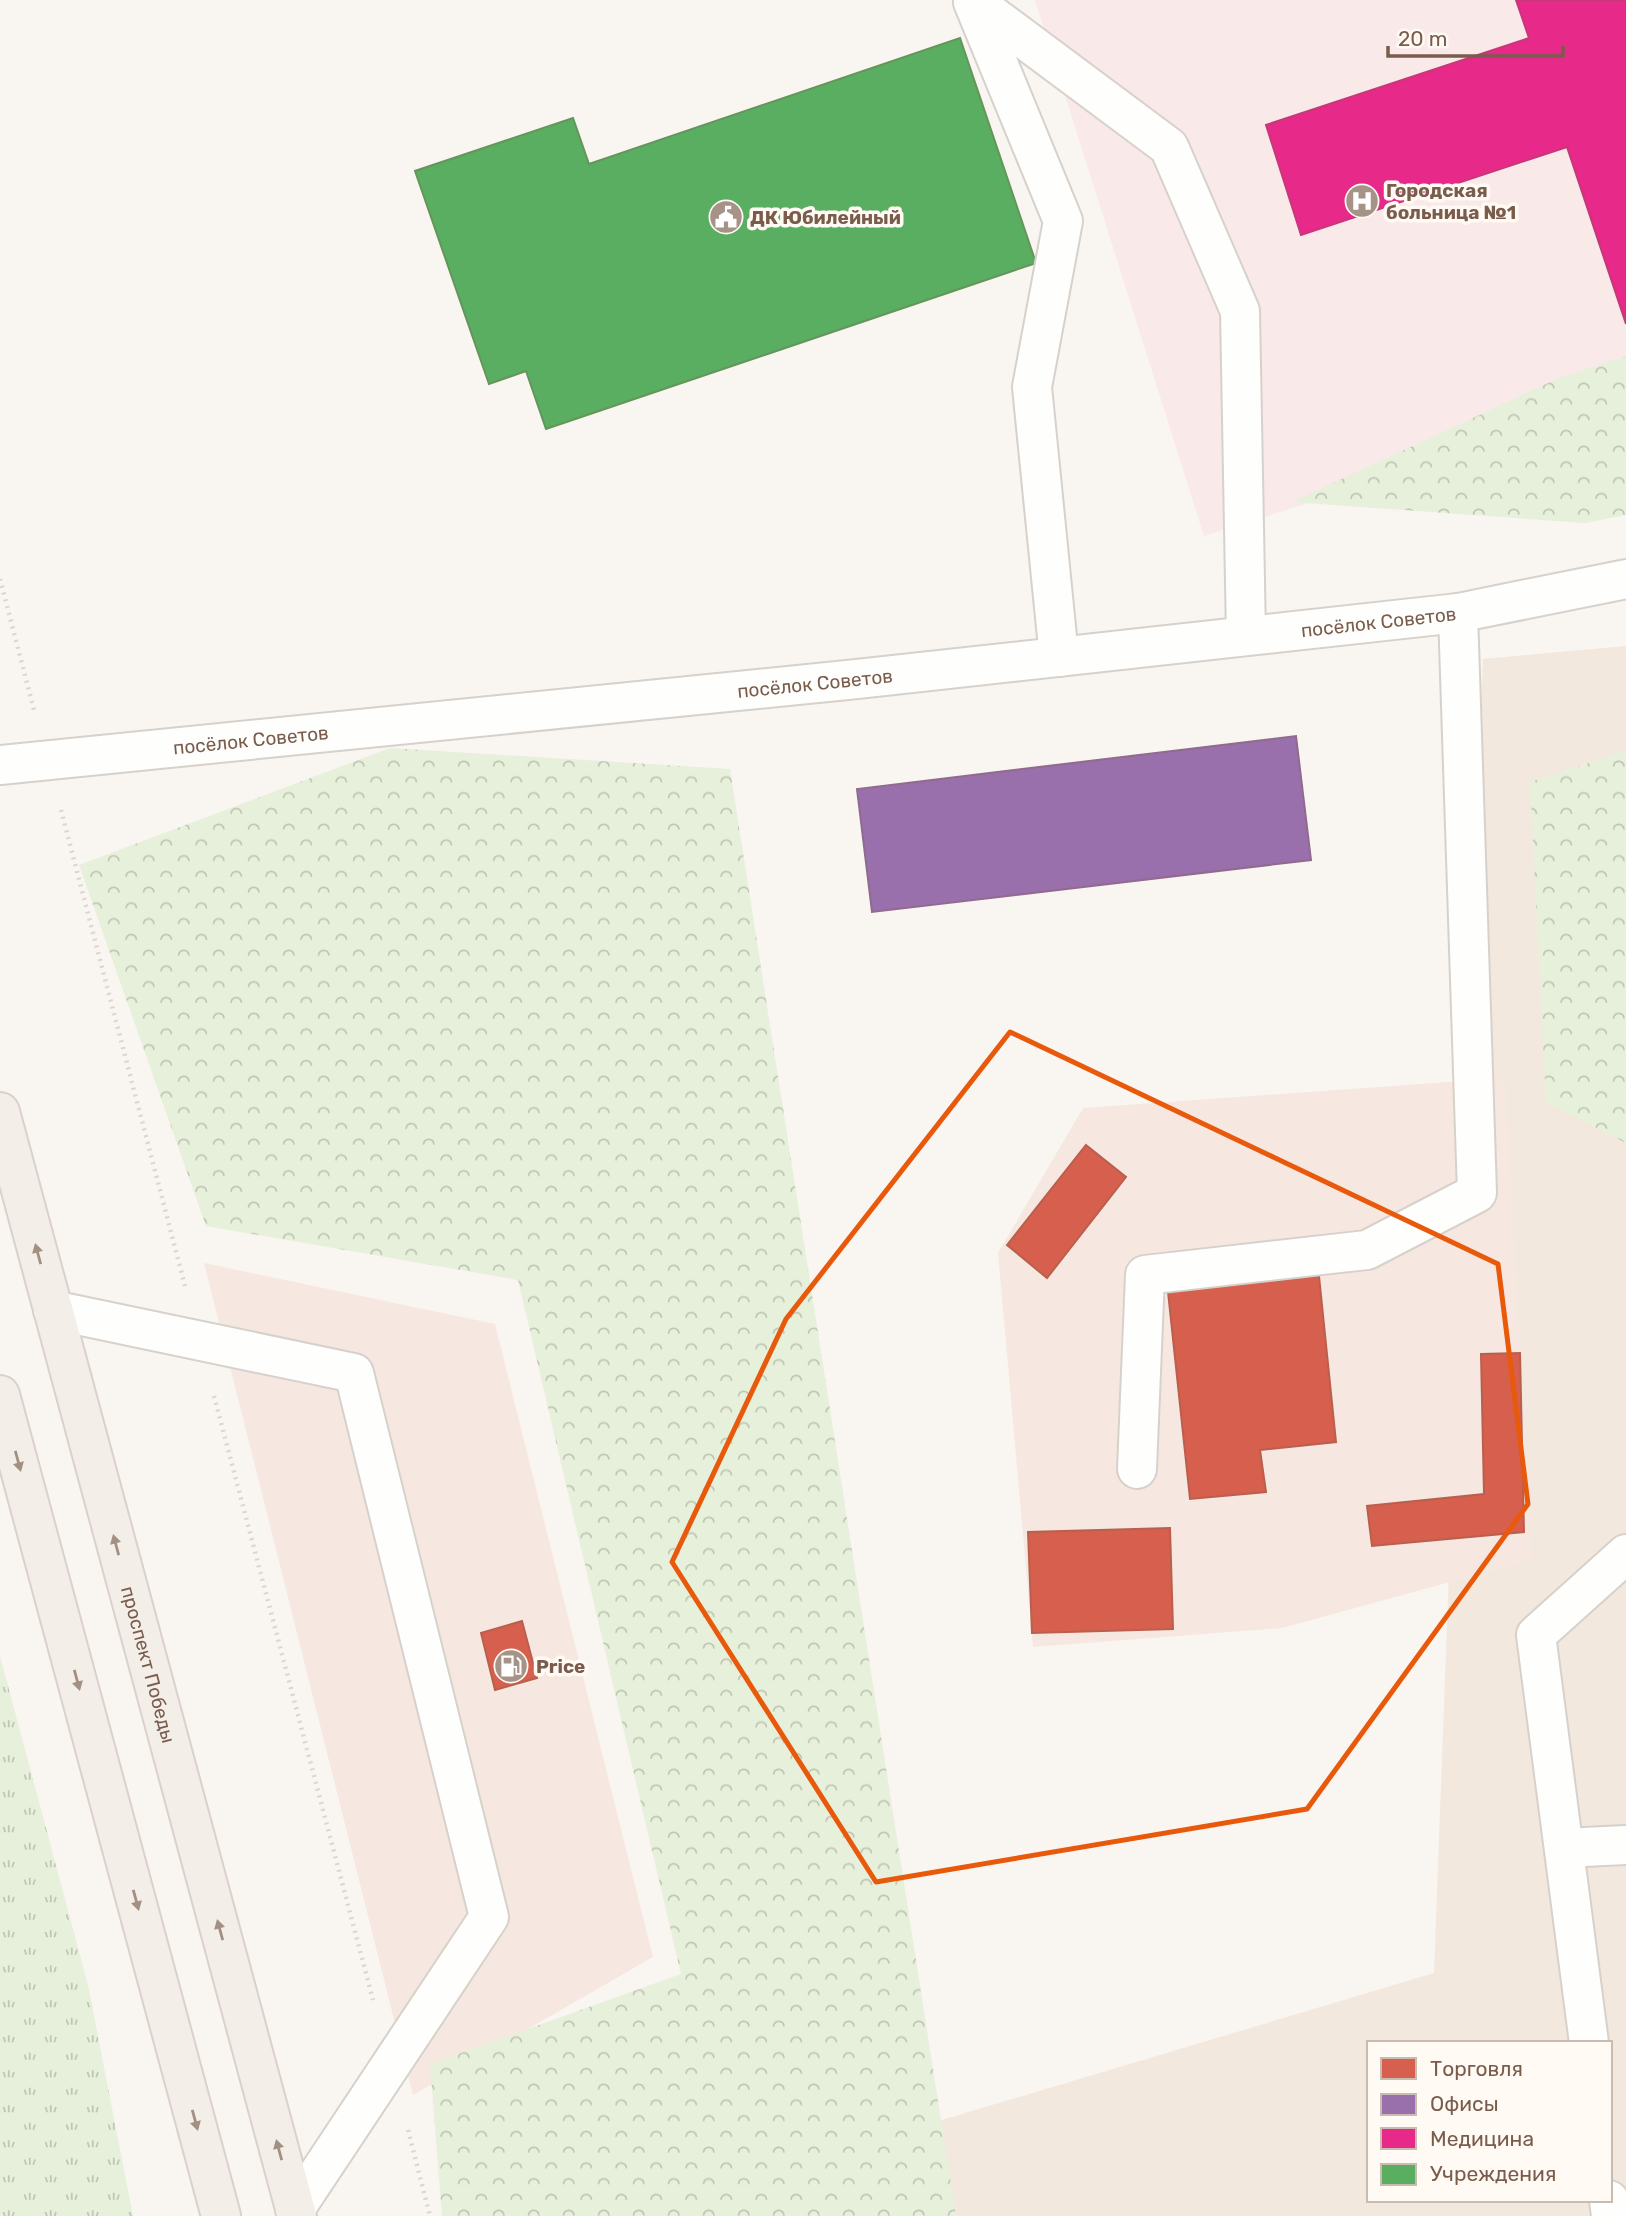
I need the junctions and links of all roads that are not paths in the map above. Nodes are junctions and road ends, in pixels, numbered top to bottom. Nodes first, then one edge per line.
1 (972, 1) edge
2 (1626, 579) edge
3 (1458, 613) junction
4 (1246, 636) junction
5 (1059, 657) junction
6 (0, 765) edge
7 (0, 1112) edge
8 (53, 1310) junction
9 (0, 1395) edge
10 (1137, 1469) dead end
11 (1626, 1555) edge
12 (1626, 1845) edge
13 (1564, 1849) junction
14 (1589, 2041) edge
15 (296, 2212) edge
16 (221, 2216) edge

1 - 4 street
1 - 5 street
2 - 3 street, посёлок Советов
3 - 4 street, посёлок Советов
3 - 10 street
4 - 5 street, посёлок Советов
5 - 6 street, посёлок Советов
8 -> 7 main road, проспект Победы
15 -> 8 main road, проспект Победы
8 - 15 street
9 -> 16 main road
11 - 13 street
12 - 13 street
13 - 14 street

